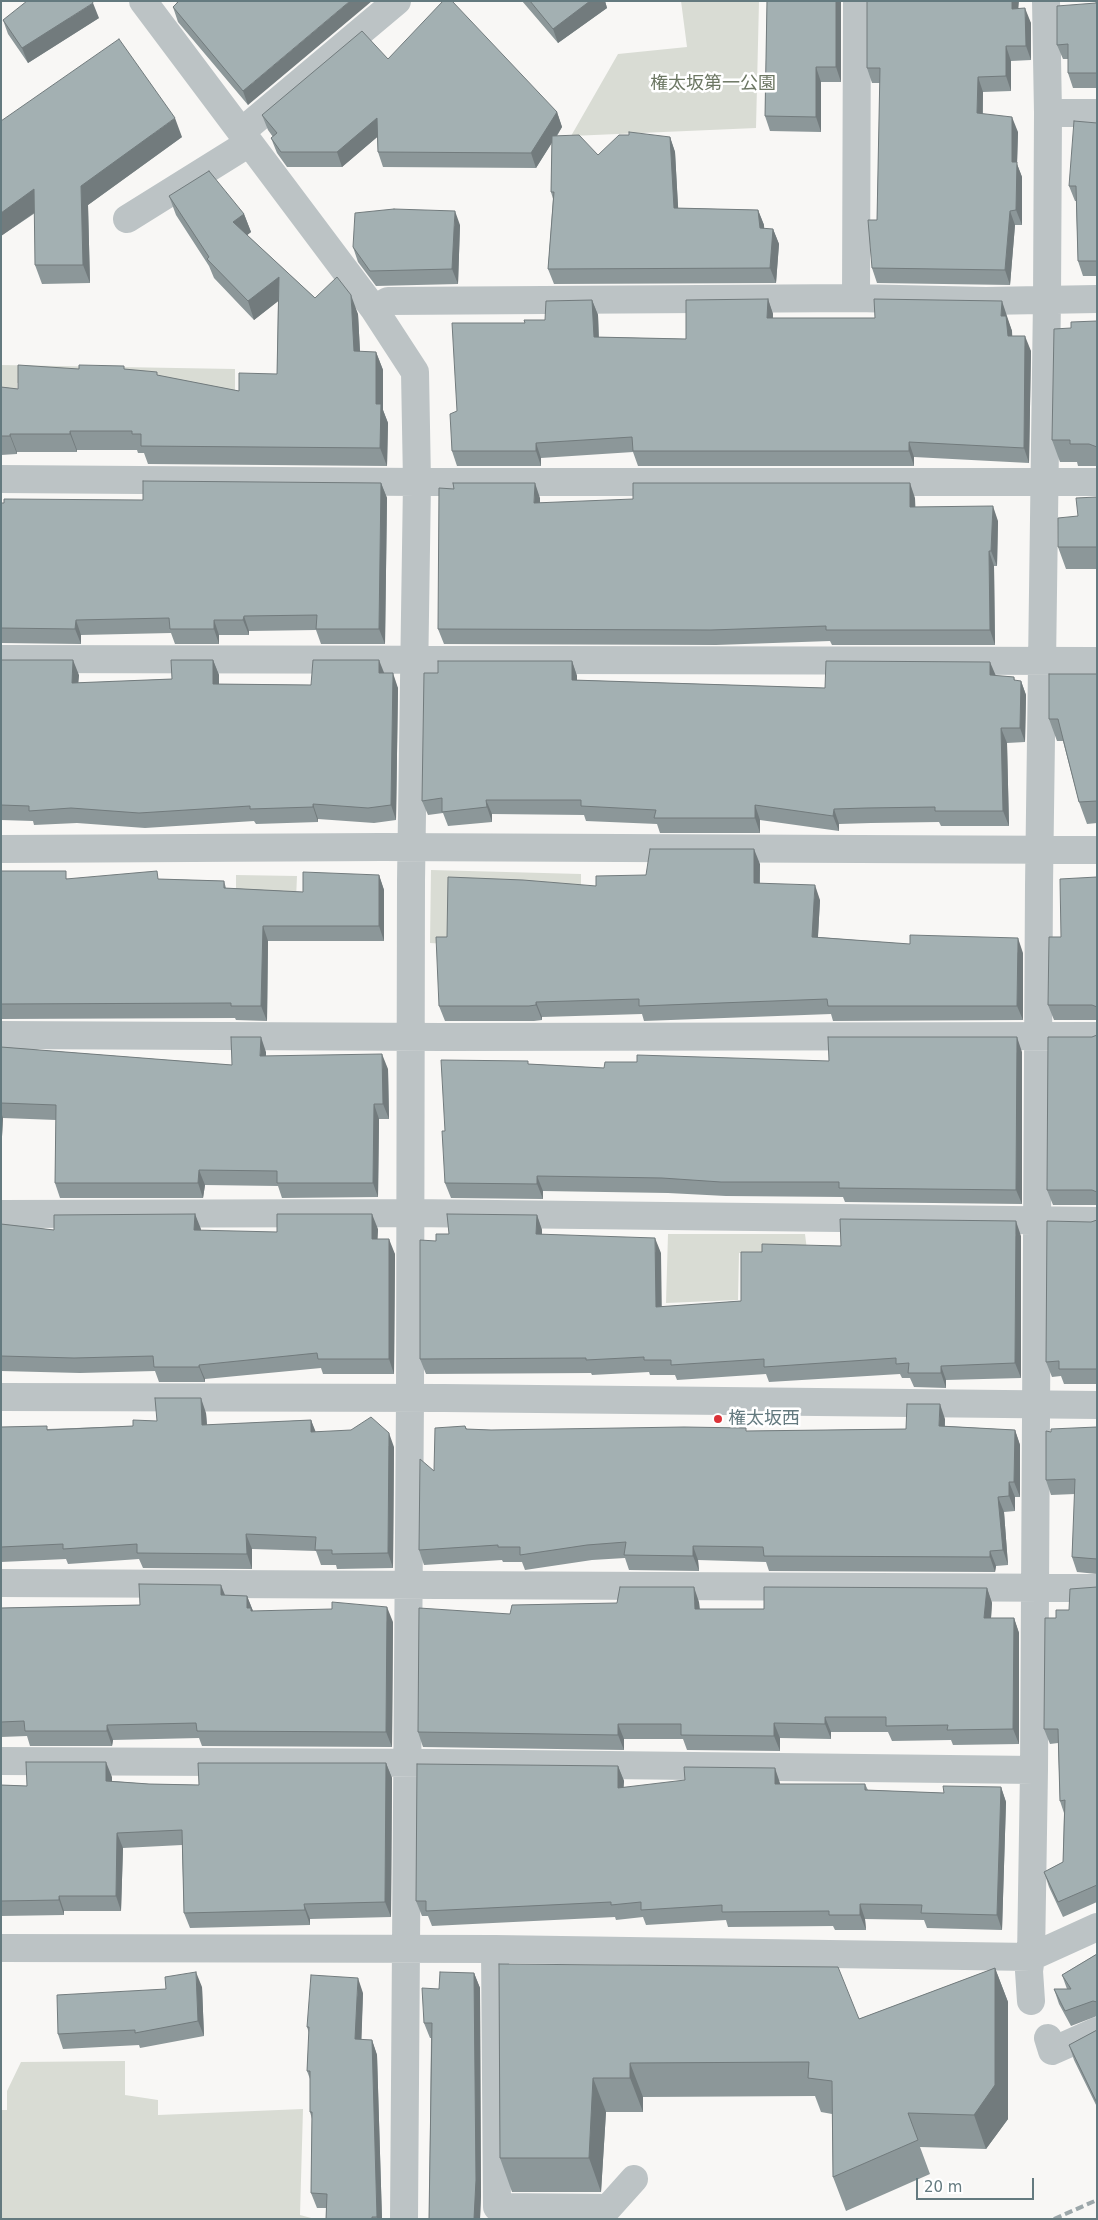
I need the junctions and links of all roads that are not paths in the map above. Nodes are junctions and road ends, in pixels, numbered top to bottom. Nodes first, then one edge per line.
1 (143, 1) edge
2 (397, 1) edge
3 (857, 1) edge
4 (1046, 1) edge
5 (1048, 113) junction
6 (1097, 113) edge
7 (245, 138) junction
8 (127, 219) dead end
9 (856, 298) junction
10 (1097, 299) edge
11 (1047, 300) junction
12 (374, 309) junction
13 (1, 479) edge
14 (417, 482) junction
15 (1044, 482) junction
16 (1097, 482) edge
17 (1, 659) edge
18 (414, 659) junction
19 (1042, 661) junction
20 (1097, 661) edge
21 (411, 848) junction
22 (1, 849) edge
23 (1039, 850) junction
24 (1097, 850) edge
25 (1, 1035) edge
26 (1037, 1036) junction
27 (1097, 1036) edge
28 (410, 1037) junction
29 (1, 1214) edge
30 (410, 1214) junction
31 (1037, 1219) junction
32 (1097, 1220) edge
33 (1, 1397) edge
34 (410, 1398) junction
35 (1037, 1404) junction
36 (1097, 1404) edge
37 (1, 1583) edge
38 (408, 1584) junction
39 (1034, 1588) junction
40 (1097, 1588) edge
41 (1, 1761) edge
42 (408, 1763) junction
43 (1034, 1770) junction
44 (1097, 1927) edge
45 (1, 1948) edge
46 (496, 1949) junction
47 (406, 1950) junction
48 (1031, 1957) junction
49 (1031, 2001) dead end
50 (1097, 2030) edge
51 (1048, 2038) dead end
52 (634, 2180) dead end
53 (404, 2219) edge

1 - 7 street
2 - 7 street
3 - 9 street
4 - 5 street
5 - 6 street
5 - 11 street
7 - 8 street
7 - 12 street
9 - 11 street
9 - 12 street
10 - 11 street
11 - 15 street
12 - 14 street
13 - 14 street
14 - 15 street
14 - 18 street
15 - 16 street
15 - 19 street
17 - 18 street
18 - 19 street
18 - 21 street
19 - 20 street
19 - 23 street
21 - 22 street
21 - 23 street
21 - 28 street
23 - 24 street
23 - 26 street
25 - 28 street
26 - 27 street
26 - 28 street
26 - 31 street
28 - 30 street
29 - 30 street
30 - 31 street
30 - 34 street
31 - 32 street
31 - 35 street
33 - 34 street
34 - 35 street
34 - 38 street
35 - 36 street
35 - 39 street
37 - 38 street
38 - 39 street
38 - 42 street
39 - 40 street
39 - 43 street
41 - 42 street
42 - 43 street
42 - 47 street
43 - 48 street
44 - 48 street
45 - 47 street
46 - 47 street
46 - 48 street
46 - 52 street
47 - 53 street
48 - 49 street
50 - 51 street

